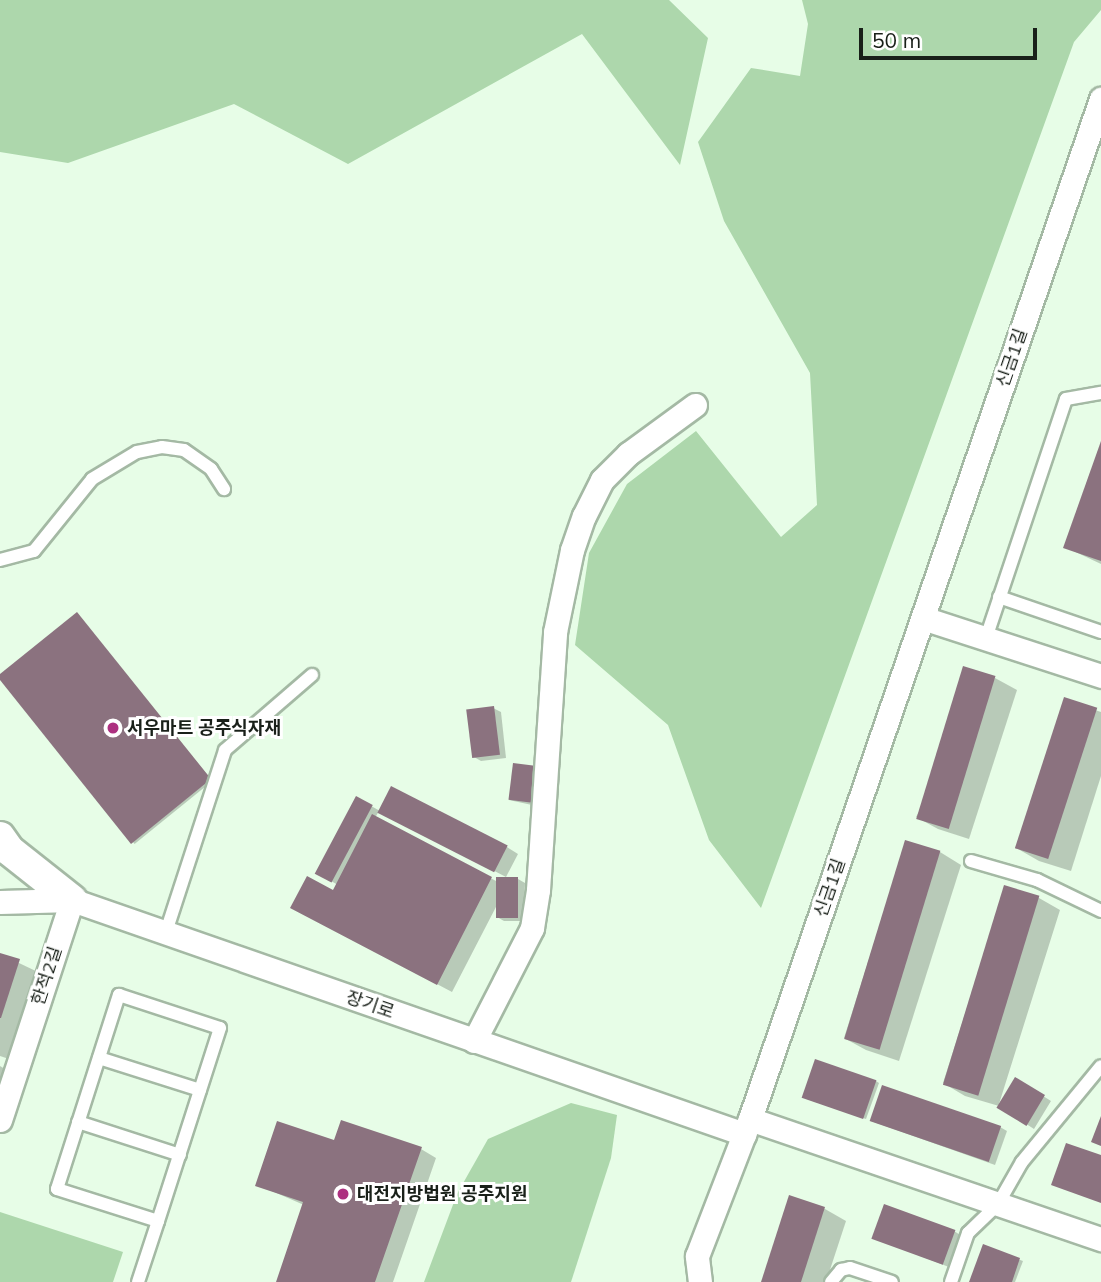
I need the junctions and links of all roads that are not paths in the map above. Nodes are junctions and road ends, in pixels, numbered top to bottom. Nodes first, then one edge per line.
1 (1101, 99) edge
2 (1101, 393) edge
3 (695, 405) dead end
4 (224, 489) dead end
5 (0, 560) edge
6 (999, 597) junction
7 (923, 618) junction
8 (1101, 632) edge
9 (986, 638) junction
10 (312, 675) dead end
11 (1101, 676) edge
12 (3, 846) edge
13 (971, 861) dead end
14 (72, 900) junction
15 (0, 902) edge
16 (1101, 911) edge
17 (165, 935) junction
18 (474, 1041) junction
19 (99, 1058) junction
20 (1101, 1066) edge
21 (200, 1090) junction
22 (0, 1120) edge
23 (78, 1122) junction
24 (747, 1127) junction
25 (180, 1155) junction
26 (998, 1204) junction
27 (159, 1221) junction
28 (1101, 1239) edge
29 (697, 1256) junction
30 (138, 1282) edge
31 (680, 1282) edge
32 (700, 1282) edge
33 (831, 1282) edge
34 (892, 1282) edge
35 (950, 1282) edge

1 - 7 street, 신금1길
2 - 6 lane
3 - 18 street
4 - 5 lane
6 - 8 lane
6 - 9 lane
7 - 9 street
7 - 24 street, 신금1길
9 - 11 street
10 - 17 lane
12 - 14 street, 장기로
13 - 16 lane
14 - 15 street
14 - 17 street, 장기로
14 - 22 street, 한적2길
17 - 18 street, 장기로
18 - 24 street, 장기로
19 - 21 lane
19 - 21 lane
19 - 23 lane
20 - 26 lane
21 - 25 lane
23 - 25 lane
23 - 27 lane
24 - 26 street
24 - 29 street, 신금1길
25 - 27 lane
26 - 28 street
26 - 35 lane
27 - 30 lane
29 - 31 street
29 - 32 street, 신금1길
33 - 34 lane

